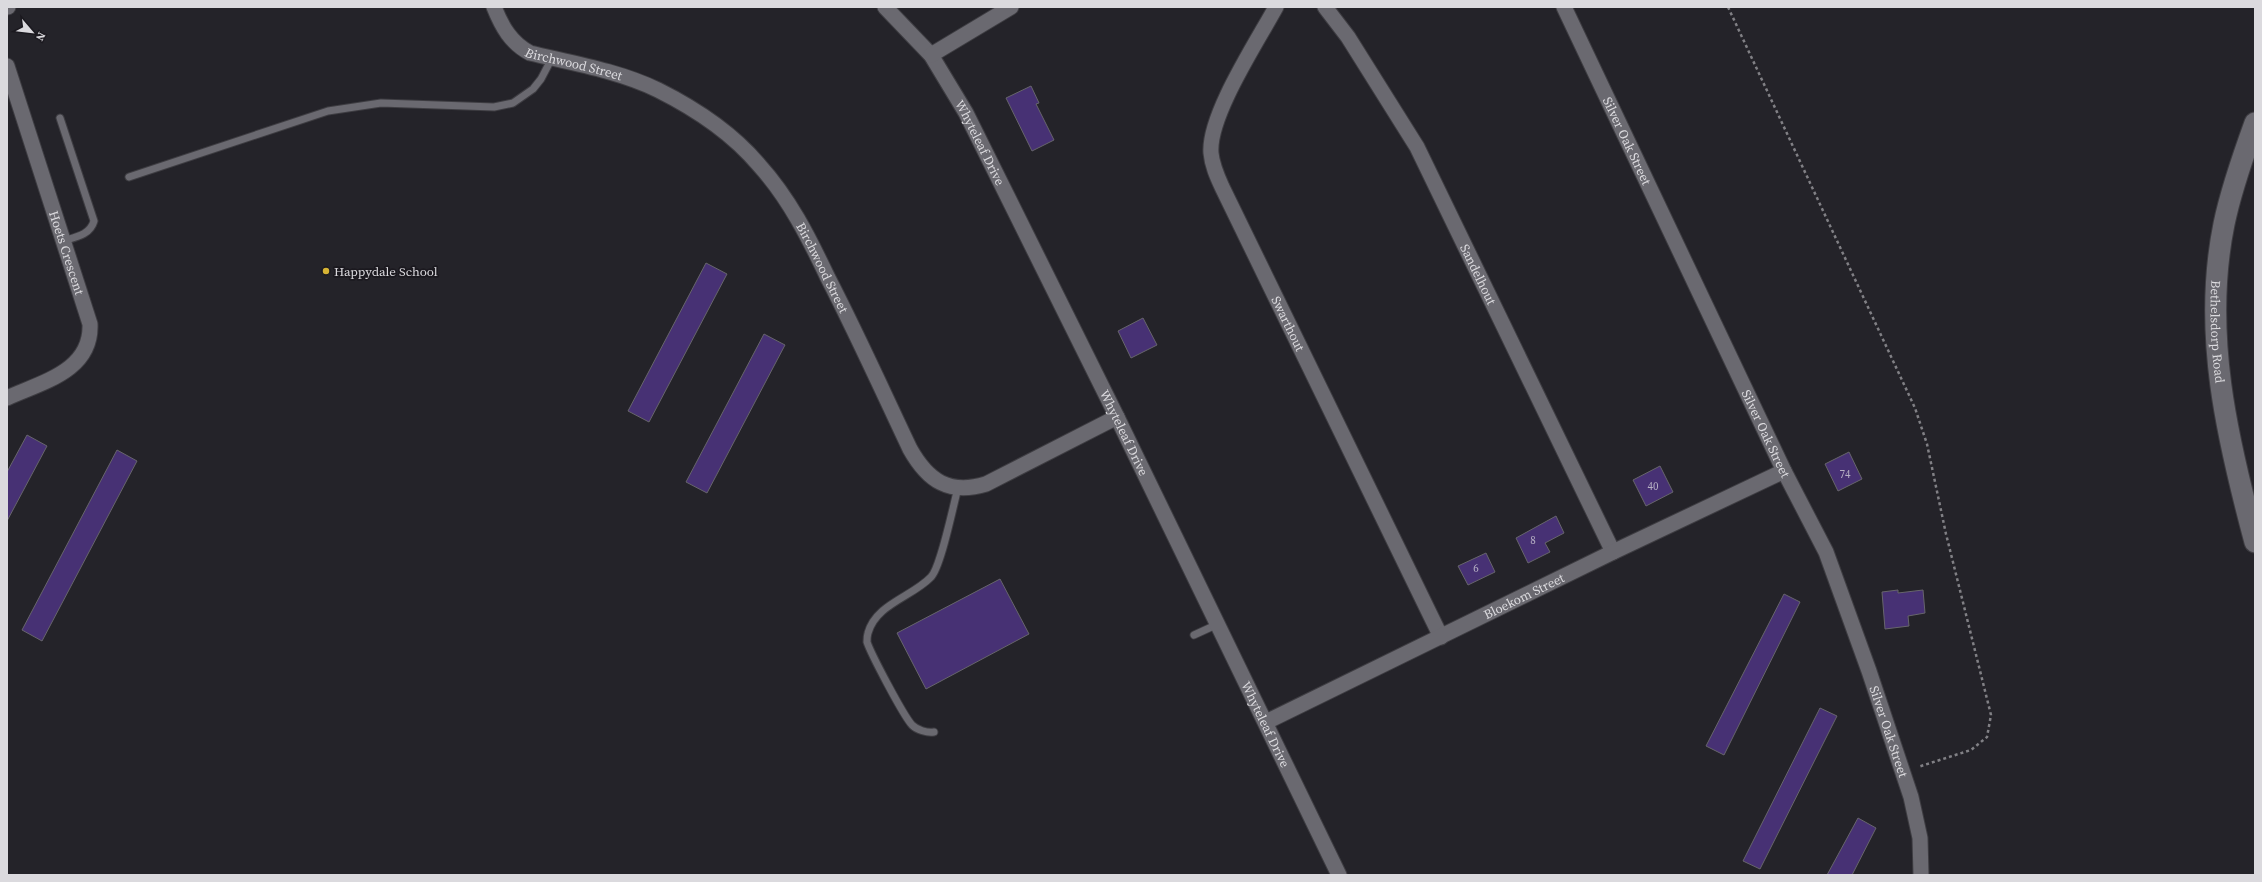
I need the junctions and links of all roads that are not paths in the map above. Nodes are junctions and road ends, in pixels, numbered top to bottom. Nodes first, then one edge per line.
1 (494, 7) edge
2 (885, 7) edge
3 (1011, 7) edge
4 (1276, 7) edge
5 (1325, 7) edge
6 (1564, 7) edge
7 (932, 55) junction
8 (552, 58) junction
9 (7, 66) edge
10 (60, 118) dead end
11 (2255, 123) edge
12 (129, 177) dead end
13 (63, 241) junction
14 (7, 398) edge
15 (1117, 417) junction
16 (1784, 471) junction
17 (958, 488) junction
18 (2255, 542) edge
19 (1613, 552) junction
20 (1218, 624) junction
21 (1194, 635) dead end
22 (1441, 637) junction
23 (1266, 722) junction
24 (934, 732) dead end
25 (1339, 875) edge
26 (1921, 875) edge

1 - 8 street, Birchwood Street
2 - 7 street, Whyteleaf Drive
3 - 7 street
4 - 22 street, Swarthout
5 - 19 street, Sandelhout
6 - 16 street, Silver Oak Street
7 - 15 street, Whyteleaf Drive
8 - 12 lane
8 - 17 street, Birchwood Street
9 - 13 street, Hoets Crescent
10 - 13 lane
11 - 18 main road, Bethelsdorp Road
13 - 14 street, Hoets Crescent
15 - 17 street, Birchwood Street
15 - 20 street, Whyteleaf Drive
16 - 19 street, Bloekom Street
16 - 26 street, Silver Oak Street
17 - 24 lane
19 - 22 street, Bloekom Street
20 - 21 lane
20 - 23 street, Whyteleaf Drive
22 - 23 street, Bloekom Street
23 - 25 street, Whyteleaf Drive

